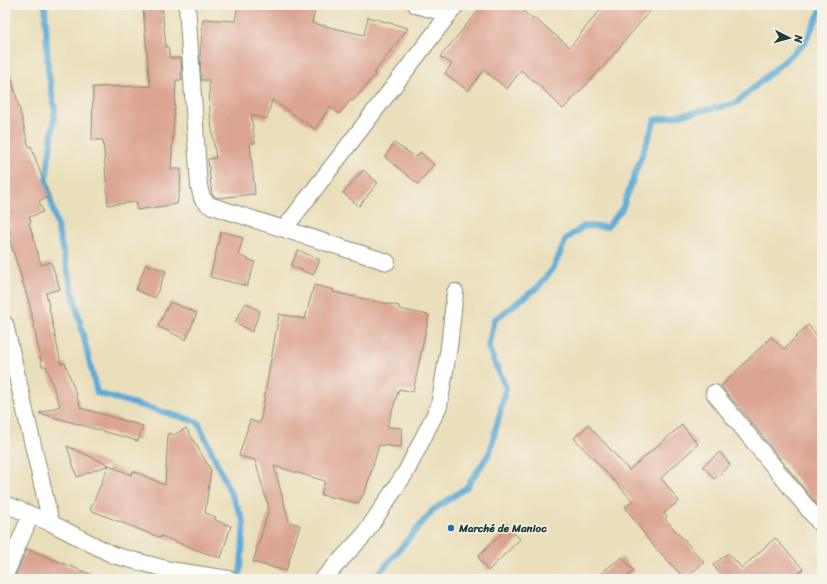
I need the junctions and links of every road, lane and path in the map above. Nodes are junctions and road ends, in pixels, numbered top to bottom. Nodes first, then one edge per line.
1 (187, 5) edge
2 (416, 5) edge
3 (453, 9) edge
4 (284, 229) junction
5 (387, 262) dead end
6 (455, 292) dead end
7 (5, 324) edge
8 (714, 393) dead end
9 (5, 504) edge
10 (31, 515) junction
11 (51, 522) junction
12 (822, 526) edge
13 (5, 575) edge
14 (225, 578) edge
15 (323, 579) edge

1 - 4 street
2 - 3 street
3 - 4 street
4 - 5 street
6 - 15 street
7 - 11 street
8 - 12 street
9 - 10 street
10 - 11 street
10 - 13 street
11 - 14 street

